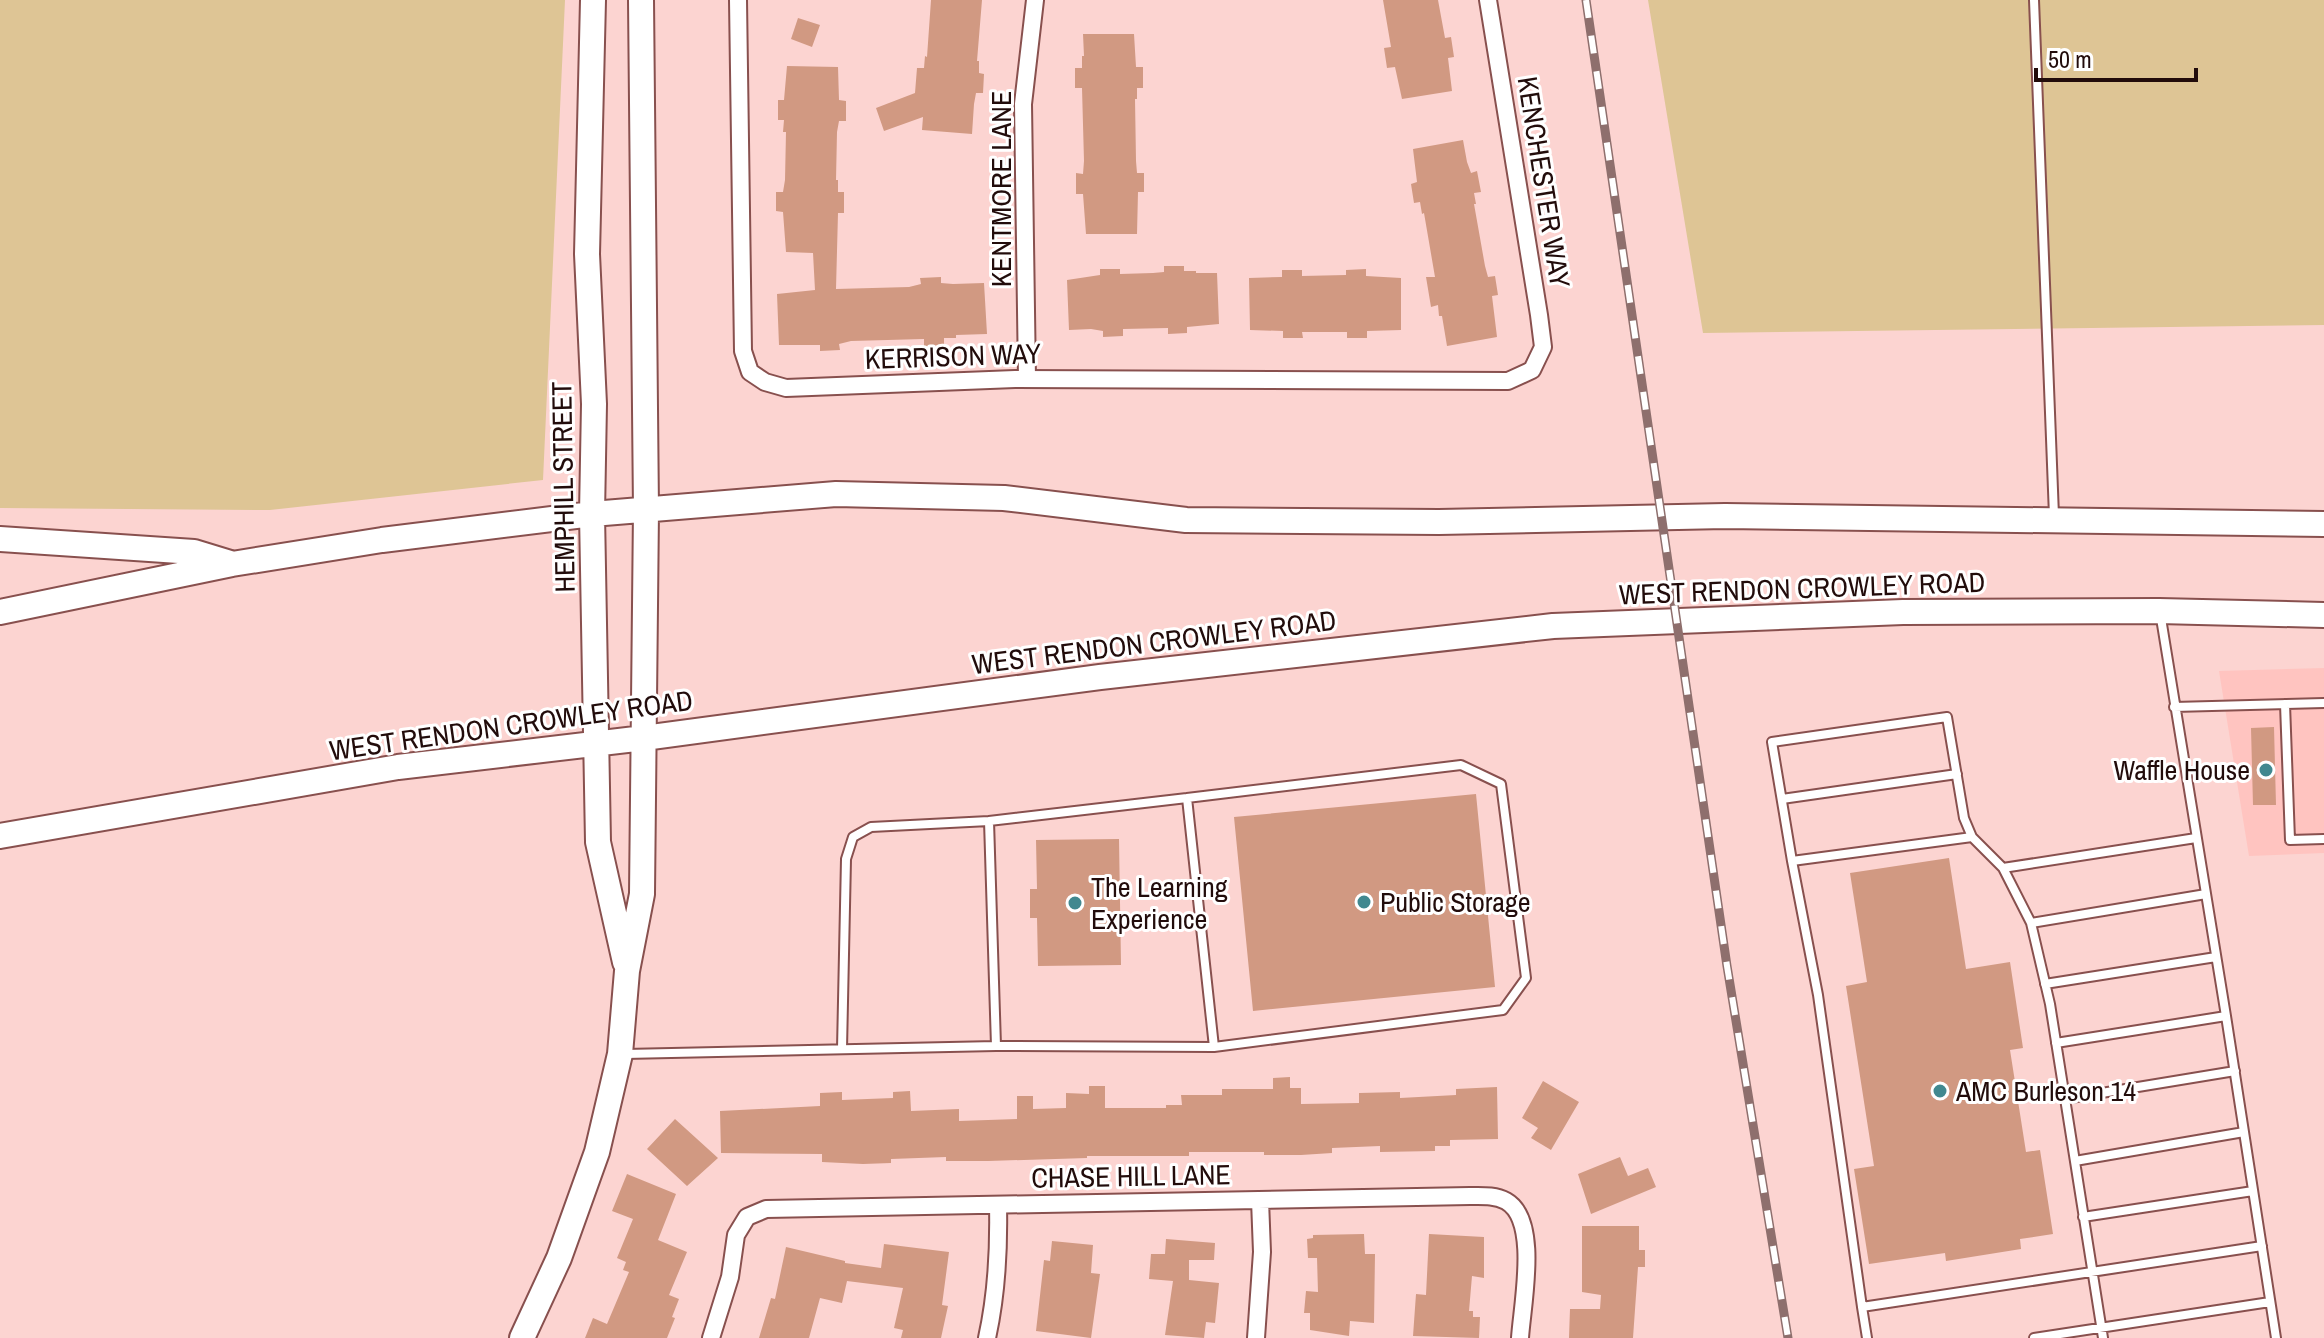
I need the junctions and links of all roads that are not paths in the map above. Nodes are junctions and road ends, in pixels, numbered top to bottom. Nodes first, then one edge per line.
1 (593, 0) edge
2 (641, 0) edge
3 (738, 0) edge
4 (1035, 0) edge
5 (1488, 0) edge
6 (2034, 0) edge
7 (1532, 370) joint
8 (1027, 379) junction
9 (646, 510) junction
10 (592, 514) junction
11 (2054, 521) junction
12 (2324, 524) edge
13 (0, 539) edge
14 (232, 564) junction
15 (2159, 611) junction
16 (0, 612) edge
17 (2324, 615) edge
18 (2324, 703) edge
19 (2285, 704) junction
20 (2174, 707) junction
21 (644, 738) junction
22 (597, 743) junction
23 (1957, 774) junction
24 (1187, 798) junction
25 (1782, 799) junction
26 (989, 821) junction
27 (0, 836) edge
28 (1972, 837) junction
29 (2196, 838) junction
30 (2324, 839) edge
31 (1792, 861) junction
32 (2003, 868) junction
33 (2206, 894) junction
34 (2031, 923) junction
35 (2216, 957) junction
36 (627, 971) junction
37 (2045, 984) junction
38 (2226, 1016) junction
39 (2056, 1043) junction
40 (996, 1046) junction
41 (1214, 1047) junction
42 (842, 1049) junction
43 (620, 1054) junction
44 (2235, 1071) junction
45 (2065, 1099) junction
46 (2244, 1132) junction
47 (2075, 1161) junction
48 (2253, 1191) junction
49 (1260, 1200) junction
50 (998, 1205) junction
51 (2083, 1217) junction
52 (2262, 1246) junction
53 (2092, 1272) junction
54 (2270, 1302) junction
55 (1862, 1307) junction
56 (2101, 1327) junction
57 (522, 1338) edge
58 (711, 1338) edge
59 (987, 1338) edge
60 (1256, 1338) edge
61 (1520, 1338) edge
62 (1867, 1338) edge
63 (2034, 1338) edge
64 (2103, 1338) edge
65 (2276, 1338) edge

1 - 10 main road, HEMPHILL STREET
2 - 9 main road, HEMPHILL STREET
3 - 8 street, KERRISON WAY
4 - 8 street, KENTMORE LANE
5 - 7 street, KENCHESTER WAY
6 - 11 lane
7 - 8 street, KERRISON WAY
9 - 10 main road
9 - 11 main road
9 - 21 main road, HEMPHILL STREET
10 - 14 main road
10 - 22 main road, HEMPHILL STREET
11 - 12 main road
13 - 14 main road
14 - 16 main road
15 - 17 main road, WEST RENDON CROWLEY ROAD
15 - 20 lane
15 - 21 main road, WEST RENDON CROWLEY ROAD
18 - 19 lane
19 - 20 lane
19 - 30 lane
20 - 29 lane
21 - 22 main road, WEST RENDON CROWLEY ROAD
21 - 36 main road, HEMPHILL STREET
22 - 27 main road, WEST RENDON CROWLEY ROAD
22 - 36 main road, HEMPHILL STREET
23 - 25 lane
23 - 25 lane
23 - 28 lane
24 - 26 lane
24 - 41 lane
24 - 41 lane
25 - 31 lane
26 - 40 lane
26 - 42 lane
28 - 31 lane
28 - 32 lane
29 - 32 lane
29 - 33 lane
31 - 55 lane
32 - 34 lane
33 - 34 lane
33 - 35 lane
34 - 37 lane
35 - 37 lane
35 - 38 lane
36 - 43 main road, HEMPHILL STREET
37 - 39 lane
38 - 39 lane
38 - 44 lane
39 - 45 lane
40 - 41 lane
40 - 42 lane
42 - 43 lane
43 - 57 main road, HEMPHILL STREET
44 - 45 lane
44 - 46 lane
45 - 47 lane
46 - 47 lane
46 - 48 lane
47 - 51 lane
48 - 51 lane
48 - 52 lane
49 - 50 street, CHASE HILL LANE
49 - 60 street
49 - 61 street, CHASE HILL LANE
50 - 58 street, CHASE HILL LANE
50 - 59 street
51 - 53 lane
52 - 53 lane
52 - 54 lane
53 - 55 lane
53 - 56 lane
54 - 56 lane
54 - 65 lane
55 - 62 lane
56 - 63 lane
56 - 64 lane

